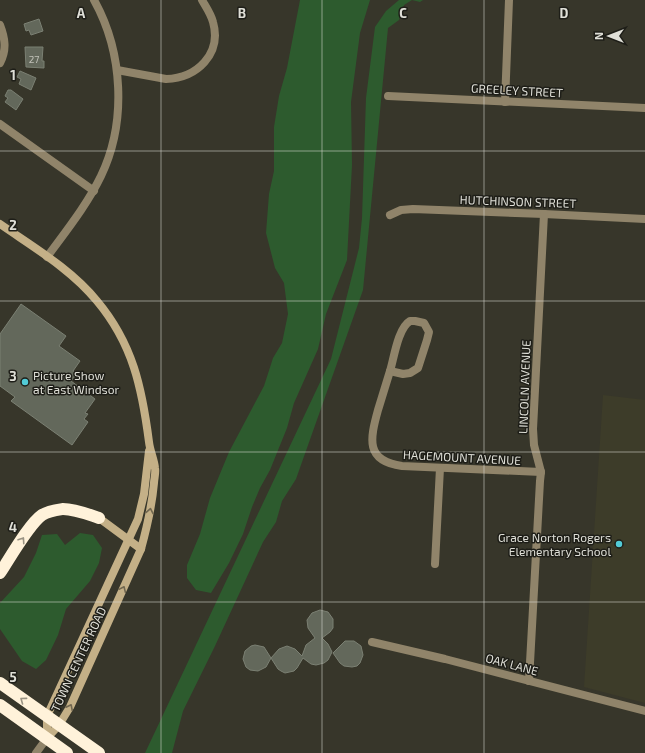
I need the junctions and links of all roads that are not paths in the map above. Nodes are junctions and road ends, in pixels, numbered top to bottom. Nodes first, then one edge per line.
1 (94, 0) edge
2 (202, 0) edge
3 (509, 0) edge
4 (0, 25) edge
5 (0, 63) edge
6 (117, 70) junction
7 (388, 96) dead end
8 (505, 102) junction
9 (645, 108) edge
10 (0, 124) edge
11 (94, 191) junction
12 (544, 214) junction
13 (390, 215) dead end
14 (645, 219) edge
15 (0, 224) edge
16 (47, 257) junction
17 (390, 371) junction
18 (149, 444) junction
19 (440, 468) junction
20 (541, 472) junction
21 (99, 518) joint
22 (129, 540) junction
23 (141, 549) junction
24 (435, 564) dead end
25 (0, 572) edge
26 (372, 642) dead end
27 (0, 679) edge
28 (529, 681) junction
29 (4, 686) edge
30 (0, 705) edge
31 (645, 712) edge
32 (47, 716) junction
33 (59, 726) junction
34 (47, 738) junction
35 (36, 753) edge
36 (67, 753) edge
37 (98, 753) edge

1 - 6 street
2 - 6 street
3 - 8 street
4 - 5 street
6 - 11 street
7 - 8 street, GREELEY STREET
8 - 9 street, GREELEY STREET
10 - 11 street
11 - 16 street
12 - 13 street, HUTCHINSON STREET
12 - 14 street, HUTCHINSON STREET
12 - 20 street, LINCOLN AVENUE
15 - 16 street, TOWN CENTER ROAD
16 - 18 street, TOWN CENTER ROAD
17 - 17 street, HAGEMOUNT AVENUE
17 - 19 street, HAGEMOUNT AVENUE
18 - 22 street, TOWN CENTER ROAD
23 -> 18 street, TOWN CENTER ROAD
19 - 20 street, HAGEMOUNT AVENUE
19 - 24 street
20 - 28 street, LINCOLN AVENUE
21 - 22 street
25 -> 21 highway
22 - 23 street
22 - 32 street, TOWN CENTER ROAD
33 -> 23 street, TOWN CENTER ROAD
26 - 28 street, OAK LANE
27 - 29 highway
28 - 31 street, OAK LANE
32 -> 29 highway
30 - 34 highway
32 - 33 highway
32 - 34 street, TOWN CENTER ROAD
33 - 34 street, TOWN CENTER ROAD
33 - 37 highway
34 - 35 street
34 - 36 highway

